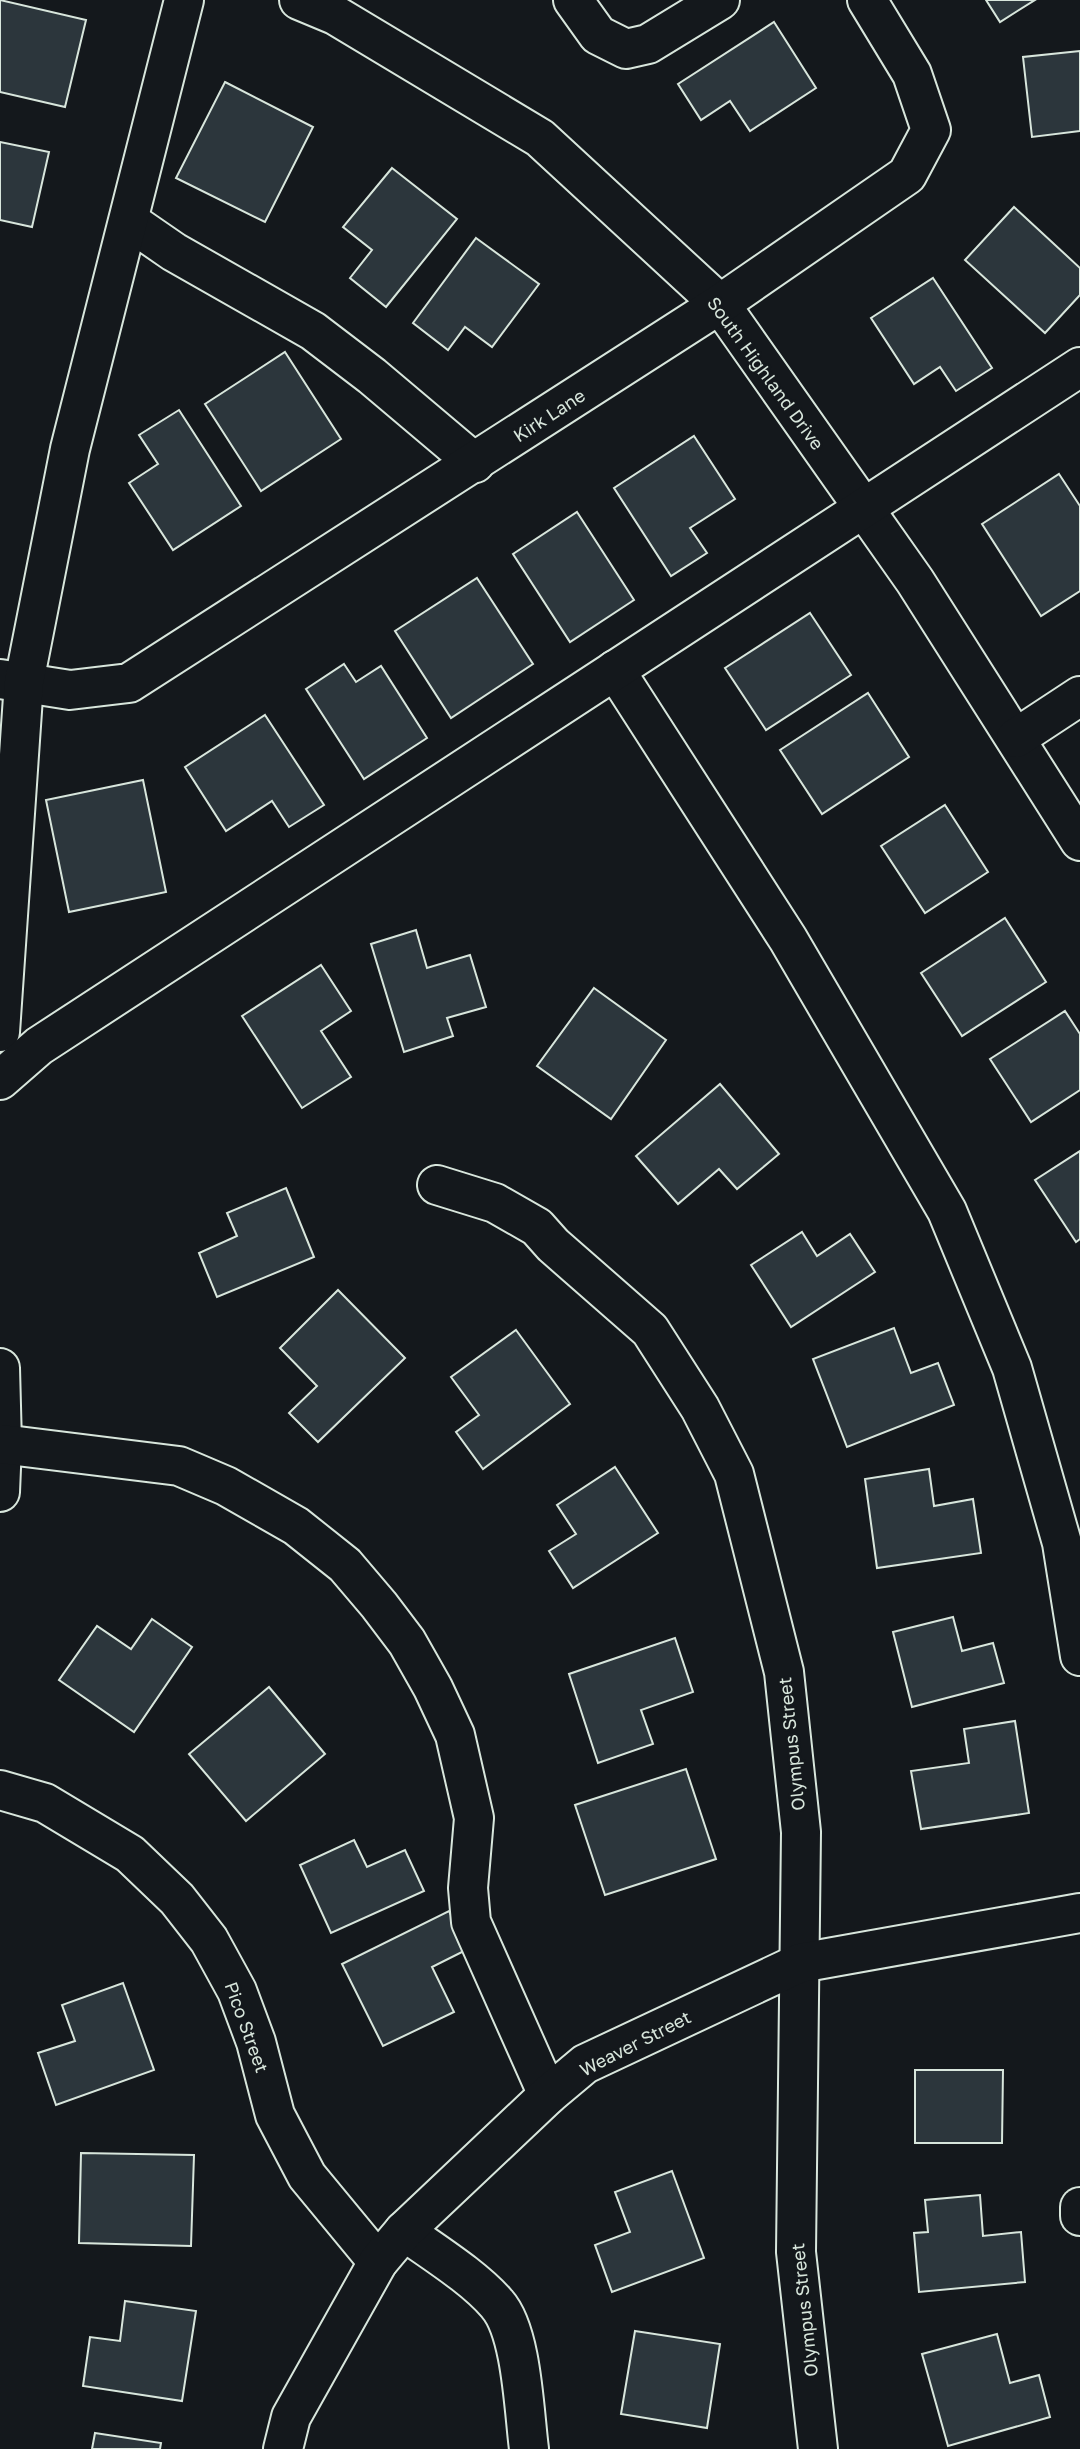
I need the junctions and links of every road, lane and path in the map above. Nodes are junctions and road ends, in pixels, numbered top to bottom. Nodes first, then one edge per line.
1 (184, 0) edge
2 (299, 0) edge
3 (573, 0) edge
4 (720, 0) edge
5 (867, 0) edge
6 (129, 221) junction
7 (720, 304) junction
8 (1080, 367) edge
9 (475, 463) junction
10 (864, 509) junction
11 (615, 670) junction
12 (12, 681) edge
13 (1080, 696) edge
14 (1016, 738) junction
15 (1080, 841) edge
16 (0, 1032) edge
17 (0, 1080) edge
18 (436, 1185) dead end
19 (0, 1368) edge
20 (2, 1444) junction
21 (0, 1492) edge
22 (1080, 1656) edge
23 (0, 1790) edge
24 (1080, 1913) edge
25 (800, 1963) junction
26 (548, 2095) junction
27 (1080, 2207) edge
28 (1080, 2216) edge
29 (404, 2231) junction
30 (378, 2262) junction
31 (283, 2449) edge
32 (528, 2449) edge
33 (818, 2449) edge

1 - 6 street
2 - 7 street, South Highland Drive
3 - 4 street
5 - 7 street, Kirk Lane
6 - 9 street
6 - 12 street
7 - 9 street, Kirk Lane
7 - 10 street, South Highland Drive
8 - 10 street
9 - 12 street, Kirk Lane
10 - 11 street
10 - 14 street, South Highland Drive
11 - 17 street
11 - 22 street
12 - 16 street
13 - 14 street
14 - 15 street, South Highland Drive
18 - 25 street, Olympus Street
19 - 20 street
20 - 21 street
20 - 26 street
23 - 30 street, Pico Street
24 - 25 street, Weaver Street
25 - 26 street, Weaver Street
25 - 33 street, Olympus Street
26 - 29 street, Weaver Street
27 - 28 street
29 - 30 street, Weaver Street
29 - 32 street
30 - 31 street, Weaver Street

